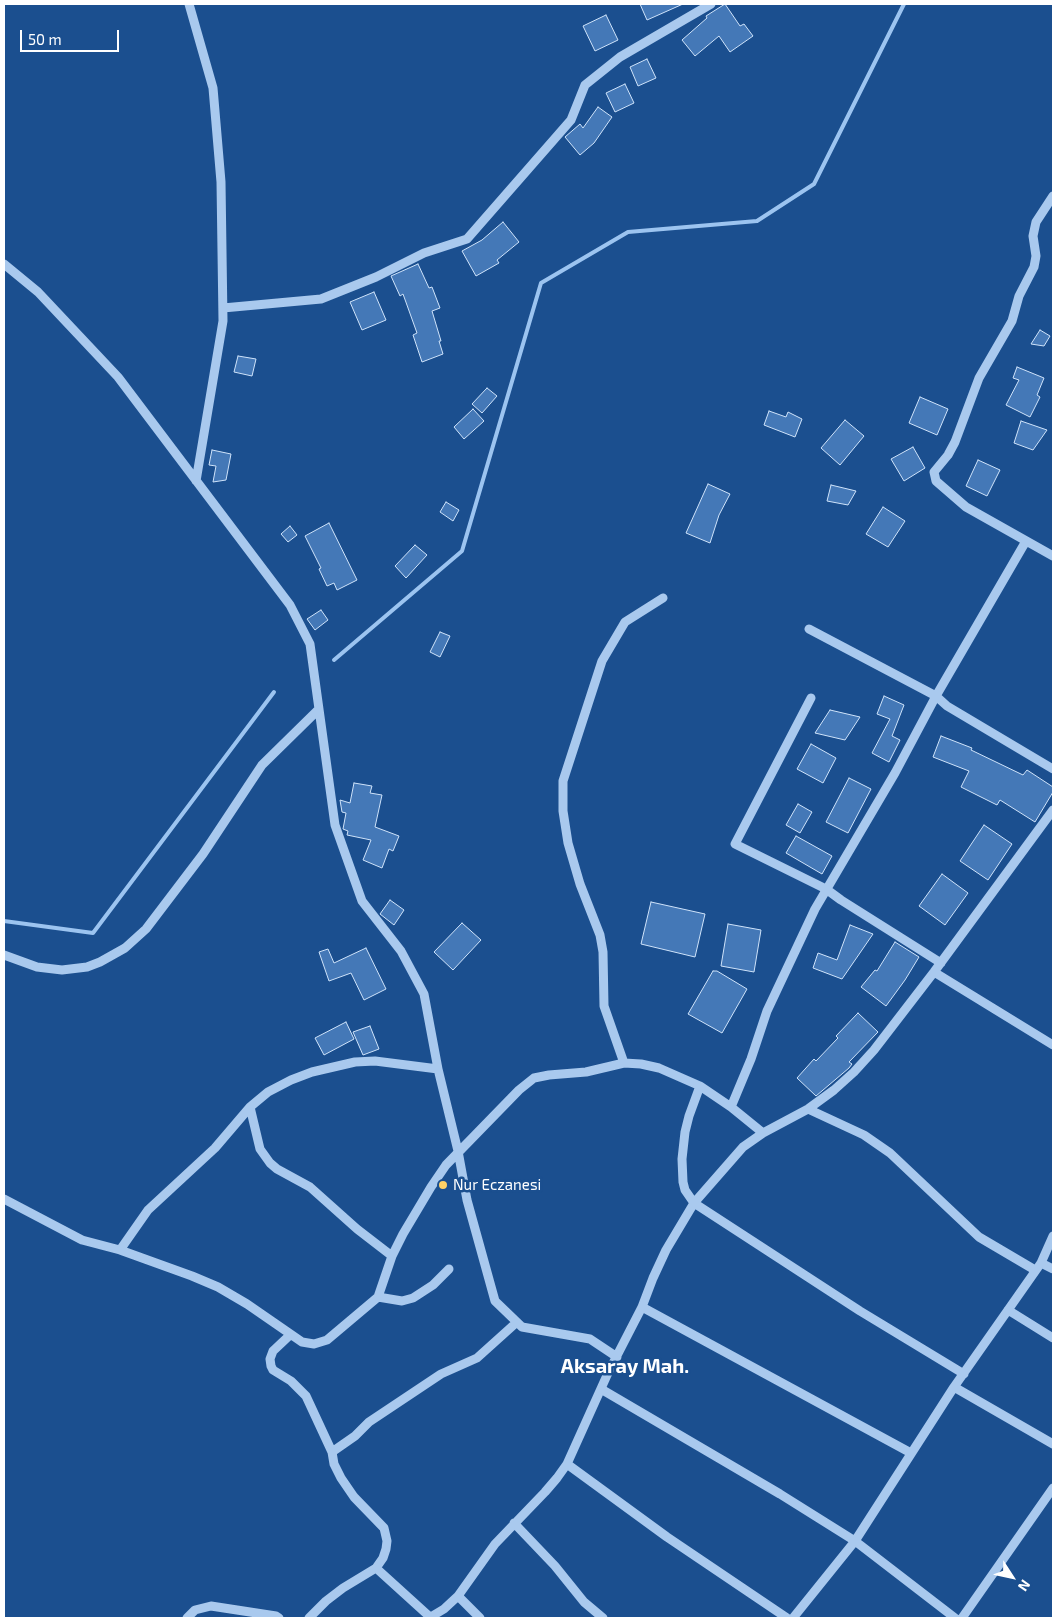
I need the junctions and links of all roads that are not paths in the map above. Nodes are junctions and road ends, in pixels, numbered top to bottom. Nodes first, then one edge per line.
1 (189, 4) edge
2 (711, 4) edge
3 (1053, 196) edge
4 (4, 264) edge
5 (223, 308) junction
6 (196, 481) junction
7 (1026, 540) junction
8 (1053, 556) edge
9 (663, 598) dead end
10 (809, 629) dead end
11 (936, 696) junction
12 (811, 698) dead end
13 (319, 709) junction
14 (1053, 769) edge
15 (1053, 810) edge
16 (826, 889) junction
17 (4, 955) edge
18 (941, 963) junction
19 (934, 972) junction
20 (1053, 1045) edge
21 (624, 1063) junction
22 (438, 1069) junction
23 (700, 1086) junction
24 (250, 1107) junction
25 (731, 1107) junction
26 (808, 1109) junction
27 (764, 1133) junction
28 (458, 1151) junction
29 (4, 1200) edge
30 (694, 1203) junction
31 (1053, 1236) edge
32 (120, 1250) junction
33 (392, 1256) junction
34 (1038, 1267) junction
35 (1053, 1268) edge
36 (449, 1269) dead end
37 (378, 1297) junction
38 (642, 1307) junction
39 (1008, 1310) junction
40 (517, 1322) junction
41 (290, 1335) junction
42 (1053, 1338) edge
43 (617, 1357) junction
44 (964, 1374) junction
45 (954, 1387) junction
46 (601, 1389) junction
47 (1053, 1444) edge
48 (332, 1452) junction
49 (911, 1454) junction
50 (567, 1464) junction
51 (1053, 1488) edge
52 (514, 1523) junction
53 (855, 1541) junction
54 (376, 1568) junction
55 (458, 1596) junction
56 (187, 1618) edge
57 (279, 1618) edge
58 (309, 1618) edge
59 (429, 1618) edge
60 (480, 1618) edge
61 (603, 1618) edge
62 (787, 1618) edge
63 (793, 1618) edge
64 (955, 1618) edge
65 (962, 1618) edge

1 - 5 street
2 - 5 street
3 - 7 street
4 - 6 street
5 - 6 street
6 - 13 street
7 - 8 street
7 - 11 street
9 - 21 street
10 - 11 street
11 - 14 street
11 - 16 street
12 - 16 street
13 - 17 street
13 - 22 street
15 - 18 street
16 - 18 street
16 - 25 street
18 - 19 street
19 - 20 street
19 - 26 street
21 - 23 street
21 - 28 street
22 - 24 street
22 - 28 street
23 - 25 street
23 - 30 street
24 - 32 street
24 - 33 street
25 - 27 street
26 - 27 street
26 - 34 street
27 - 30 street
28 - 33 street
28 - 40 street
29 - 32 street
30 - 38 street
30 - 44 street
31 - 34 street
32 - 41 street
33 - 37 street
34 - 35 street
34 - 39 street
36 - 37 street
37 - 41 street
38 - 43 street
38 - 49 street
39 - 42 street
39 - 44 street
40 - 43 street
40 - 48 street
41 - 48 street
43 - 46 street
44 - 45 street
45 - 47 street
45 - 49 street
46 - 50 street
46 - 53 street
48 - 54 street
49 - 53 street
50 - 52 street
50 - 62 street
51 - 65 street
52 - 55 street
52 - 61 street
53 - 63 street
53 - 64 street
54 - 58 street
54 - 59 street
55 - 59 street
55 - 60 street
56 - 57 street

